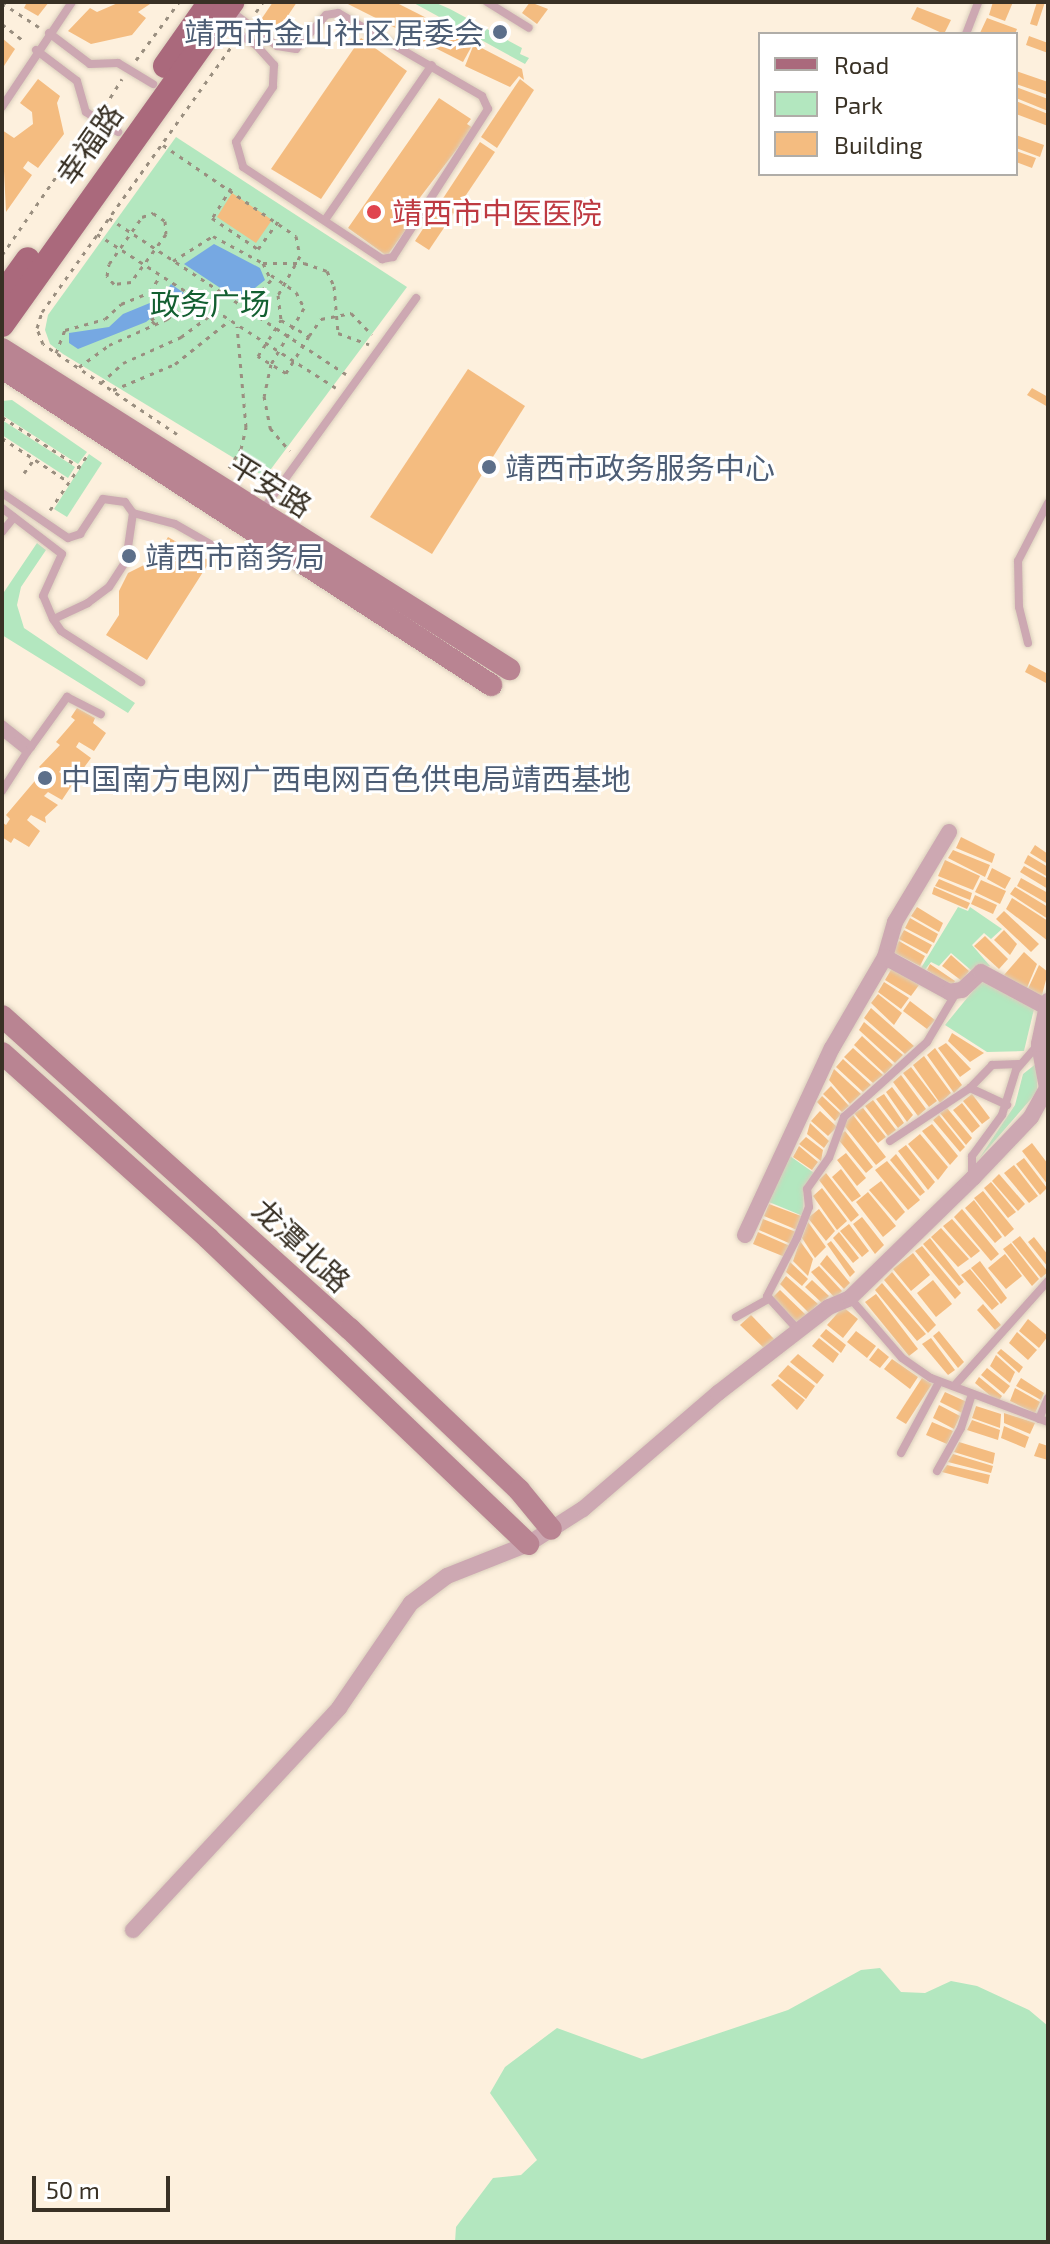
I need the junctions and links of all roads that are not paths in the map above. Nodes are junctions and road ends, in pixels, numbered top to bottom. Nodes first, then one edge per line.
1 (72, 2) edge
2 (487, 2) edge
3 (978, 2) edge
4 (222, 8) edge
5 (529, 28) dead end
6 (967, 32) edge
7 (49, 33) junction
8 (36, 50) junction
9 (432, 65) junction
10 (153, 84) junction
11 (2, 107) edge
12 (118, 132) junction
13 (325, 220) junction
14 (2, 295) edge
15 (416, 298) dead end
16 (2, 325) edge
17 (2, 349) edge
18 (2, 368) edge
19 (2, 493) edge
20 (1048, 503) edge
21 (2, 508) edge
22 (133, 513) junction
23 (14, 517) junction
24 (254, 522) junction
25 (2, 532) edge
26 (226, 553) dead end
27 (53, 619) junction
28 (1028, 643) dead end
29 (509, 669) dead end
30 (141, 682) dead end
31 (491, 685) dead end
32 (101, 714) dead end
33 (2, 724) edge
34 (2, 732) edge
35 (29, 749) junction
36 (2, 791) edge
37 (949, 832) dead end
38 (885, 957) junction
39 (956, 993) junction
40 (1048, 1005) edge
41 (2, 1016) edge
42 (1039, 1044) junction
43 (2, 1053) edge
44 (1019, 1064) junction
45 (970, 1088) junction
46 (1048, 1088) edge
47 (1007, 1105) junction
48 (890, 1141) dead end
49 (973, 1178) junction
50 (745, 1235) dead end
51 (1048, 1281) edge
52 (850, 1298) junction
53 (768, 1299) junction
54 (736, 1317) dead end
55 (800, 1332) junction
56 (939, 1382) junction
57 (955, 1385) junction
58 (972, 1394) junction
59 (1048, 1398) edge
60 (1043, 1420) edge
61 (901, 1453) dead end
62 (937, 1471) dead end
63 (551, 1529) junction
64 (528, 1544) junction
65 (133, 1930) dead end

1 - 7 lane
2 - 5 lane
3 - 6 lane
4 - 9 lane
4 - 10 main road, 幸福路
4 - 13 lane
4 - 16 main road, 幸福路
7 - 8 lane
7 - 10 lane
8 - 11 lane
8 - 12 lane
9 - 13 lane
9 - 13 lane
10 - 12 main road, 幸福路
12 - 14 main road, 幸福路
15 - 24 lane
17 - 24 main road, 平安路
18 - 24 main road, 平安路
19 - 22 lane
20 - 28 lane
21 - 23 lane
22 - 26 lane
22 - 27 lane
23 - 25 lane
23 - 27 lane
24 - 29 main road, 平安路
24 - 31 main road, 平安路
27 - 30 lane
32 - 35 lane
33 - 35 lane
34 - 35 lane
35 - 36 lane
37 - 38 street
38 - 39 street
38 - 50 street
39 - 40 street
39 - 53 lane
40 - 42 street
41 - 63 main road, 龙潭北路
42 - 44 lane
42 - 46 street
43 - 64 main road, 龙潭北路
44 - 45 lane
44 - 47 lane
45 - 47 lane
45 - 48 lane
46 - 49 street
47 - 49 lane
49 - 52 street
51 - 57 lane
52 - 55 street
52 - 56 lane
53 - 54 lane
53 - 55 lane
55 - 63 street
56 - 57 lane
56 - 61 lane
57 - 58 lane
58 - 60 lane
58 - 62 lane
59 - 60 lane
63 - 64 street
64 - 65 street

